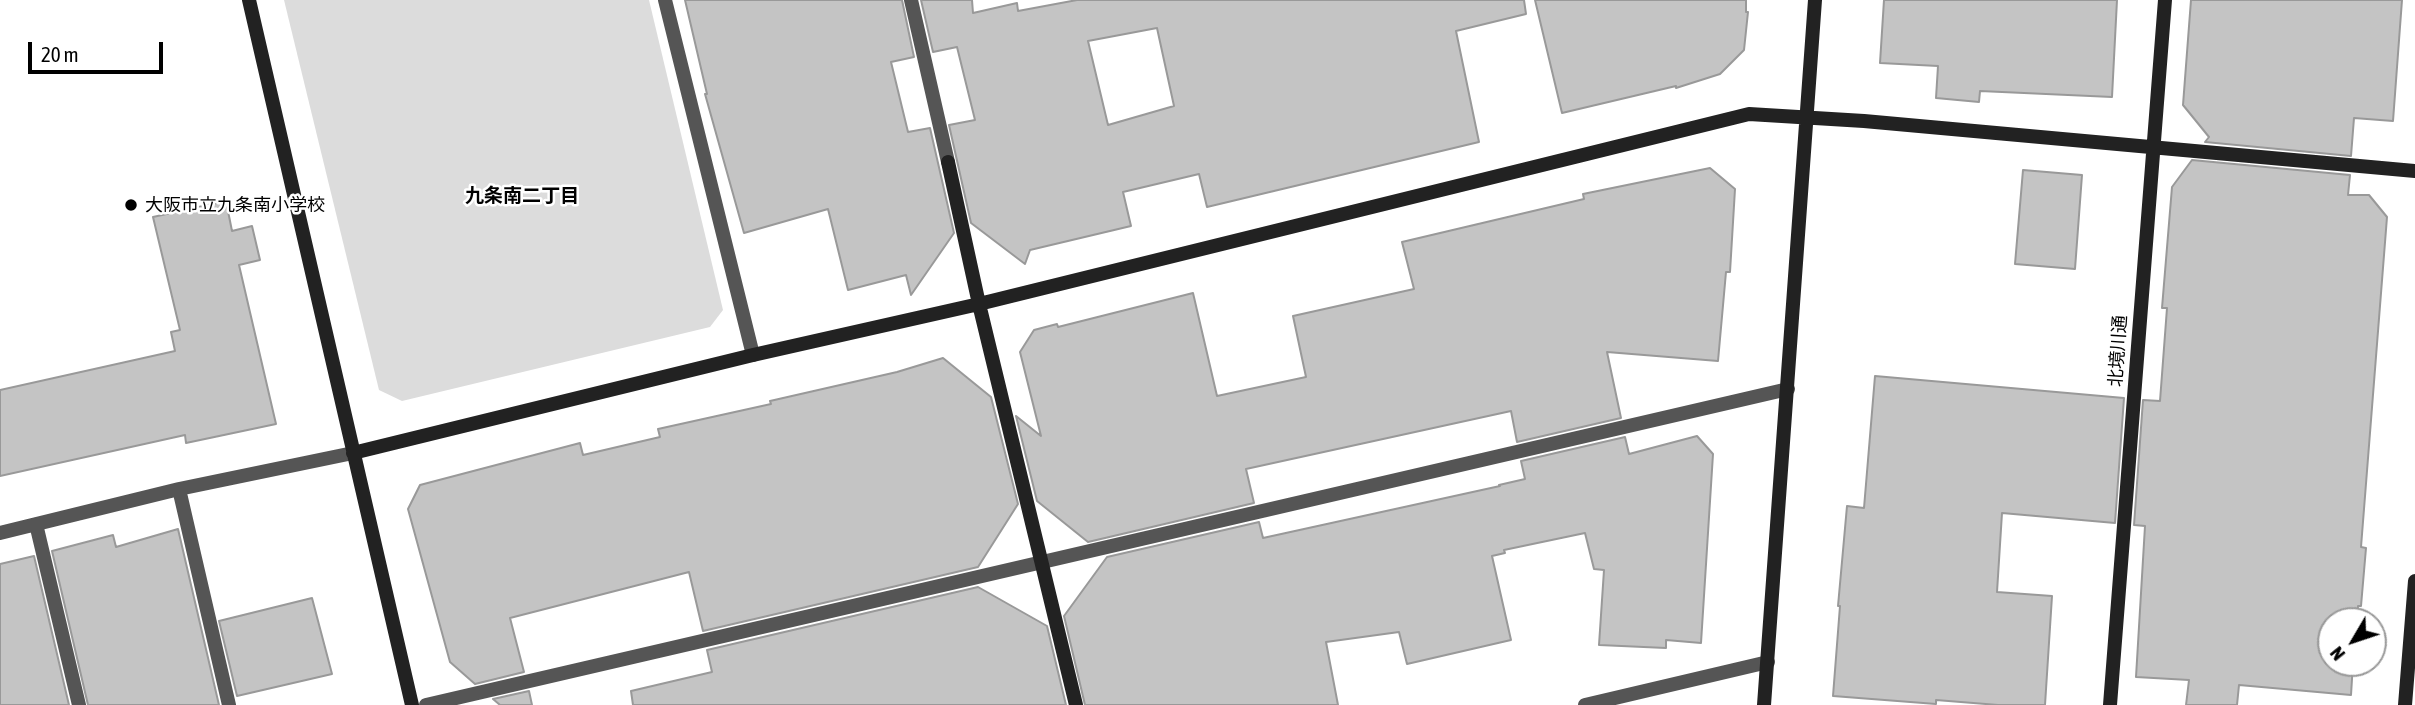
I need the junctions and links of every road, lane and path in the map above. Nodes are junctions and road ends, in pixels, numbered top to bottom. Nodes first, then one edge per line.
1 (249, 0) edge
2 (665, 0) edge
3 (911, 0) edge
4 (1815, 0) edge
5 (2165, 0) edge
6 (1807, 116) junction
7 (2153, 147) junction
8 (2415, 171) edge
9 (979, 304) junction
10 (752, 355) junction
11 (1788, 389) junction
12 (353, 453) junction
13 (179, 489) junction
14 (36, 524) junction
15 (0, 533) edge
16 (1041, 562) junction
17 (2415, 581) edge
18 (1768, 662) junction
19 (79, 705) edge
20 (229, 705) edge
21 (412, 705) edge
22 (426, 705) edge
23 (1076, 705) edge
24 (1585, 705) edge
25 (1764, 705) edge
26 (2110, 705) edge
27 (2405, 705) edge

1 - 12 street
2 - 10 street
3 - 9 street
4 - 6 street
5 - 7 street, 北境川通
6 - 7 street
6 - 9 street
6 - 11 street
7 - 8 street
7 - 26 street, 北境川通
9 - 10 street
9 - 16 street
10 - 12 street
11 - 16 street
11 - 18 street
12 - 13 street
12 - 21 street
13 - 14 street
13 - 20 street
14 - 15 street
14 - 19 street
16 - 22 street
16 - 23 street
17 - 27 street
18 - 24 street
18 - 25 street

